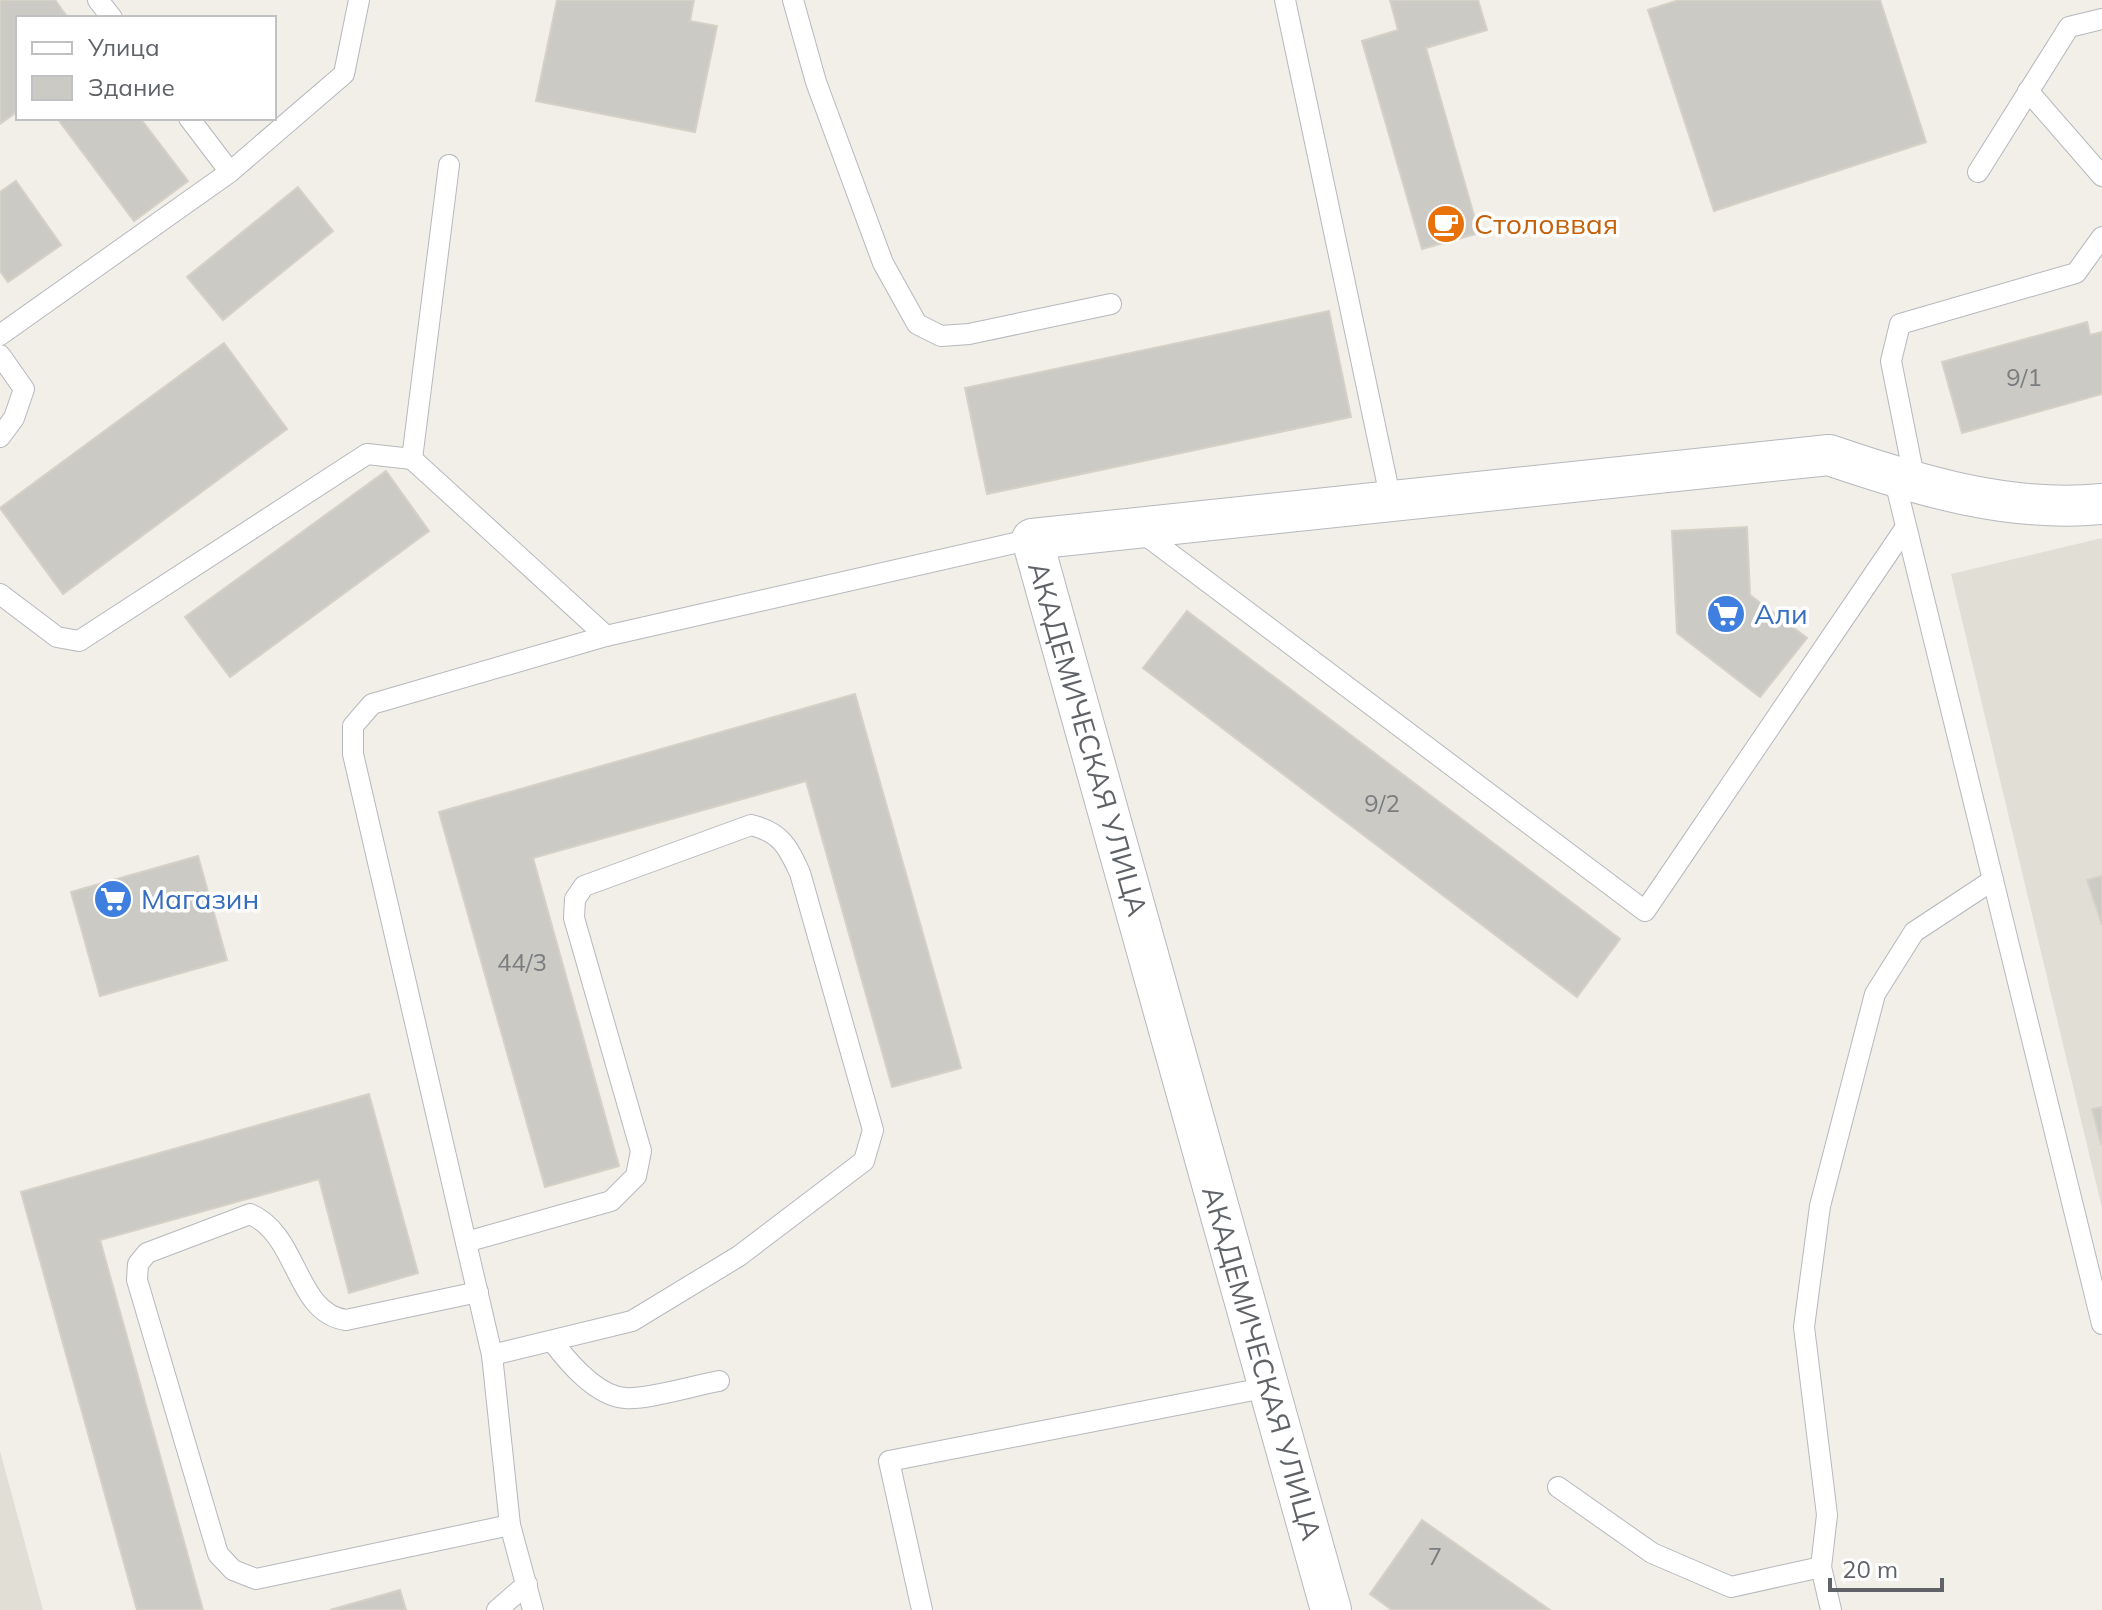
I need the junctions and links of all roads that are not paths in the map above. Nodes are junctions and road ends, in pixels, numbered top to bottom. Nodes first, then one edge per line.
1 (98, 0) edge
2 (359, 0) edge
3 (793, 0) edge
4 (1285, 0) edge
5 (110, 16) edge
6 (2102, 19) edge
7 (2028, 91) junction
8 (191, 120) edge
9 (449, 165) dead end
10 (230, 172) junction
11 (1978, 172) dead end
12 (2102, 176) edge
13 (2102, 237) edge
14 (1111, 304) dead end
15 (0, 335) edge
16 (0, 355) edge
17 (0, 437) edge
18 (412, 459) junction
19 (1904, 479) junction
20 (1391, 501) junction
21 (2102, 504) edge
22 (1906, 527) junction
23 (1137, 528) junction
24 (1032, 539) junction
25 (0, 594) edge
26 (606, 636) junction
27 (1993, 880) junction
28 (466, 1242) junction
29 (478, 1292) junction
30 (2102, 1324) edge
31 (552, 1341) junction
32 (492, 1355) junction
33 (719, 1381) dead end
34 (1269, 1387) junction
35 (1558, 1487) dead end
36 (510, 1525) junction
37 (1821, 1567) junction
38 (527, 1584) junction
39 (497, 1610) edge
40 (533, 1610) edge
41 (922, 1610) edge
42 (1331, 1610) edge
43 (1831, 1610) edge

1 - 5 lane
2 - 10 lane
3 - 14 lane
4 - 20 lane
6 - 7 lane
7 - 11 lane
7 - 12 lane
8 - 10 lane
9 - 18 lane
10 - 15 lane
13 - 19 lane
16 - 17 lane
18 - 25 lane
18 - 26 lane
19 - 20 street, АКАДЕМИЧЕСКАЯ УЛИЦА
19 - 21 street, АКАДЕМИЧЕСКАЯ УЛИЦА
19 - 22 lane
20 - 23 street, АКАДЕМИЧЕСКАЯ УЛИЦА
22 - 23 lane
22 - 27 lane
23 - 24 street, АКАДЕМИЧЕСКАЯ УЛИЦА
24 - 26 lane
24 - 34 street, АКАДЕМИЧЕСКАЯ УЛИЦА
26 - 28 lane
27 - 30 lane
27 - 37 lane
28 - 29 lane
28 - 31 lane
29 - 32 lane
29 - 36 lane
31 - 32 lane
31 - 33 lane
32 - 36 lane
34 - 41 lane
34 - 42 street, АКАДЕМИЧЕСКАЯ УЛИЦА
35 - 37 lane
36 - 38 lane
37 - 43 lane
38 - 39 lane
38 - 40 lane

